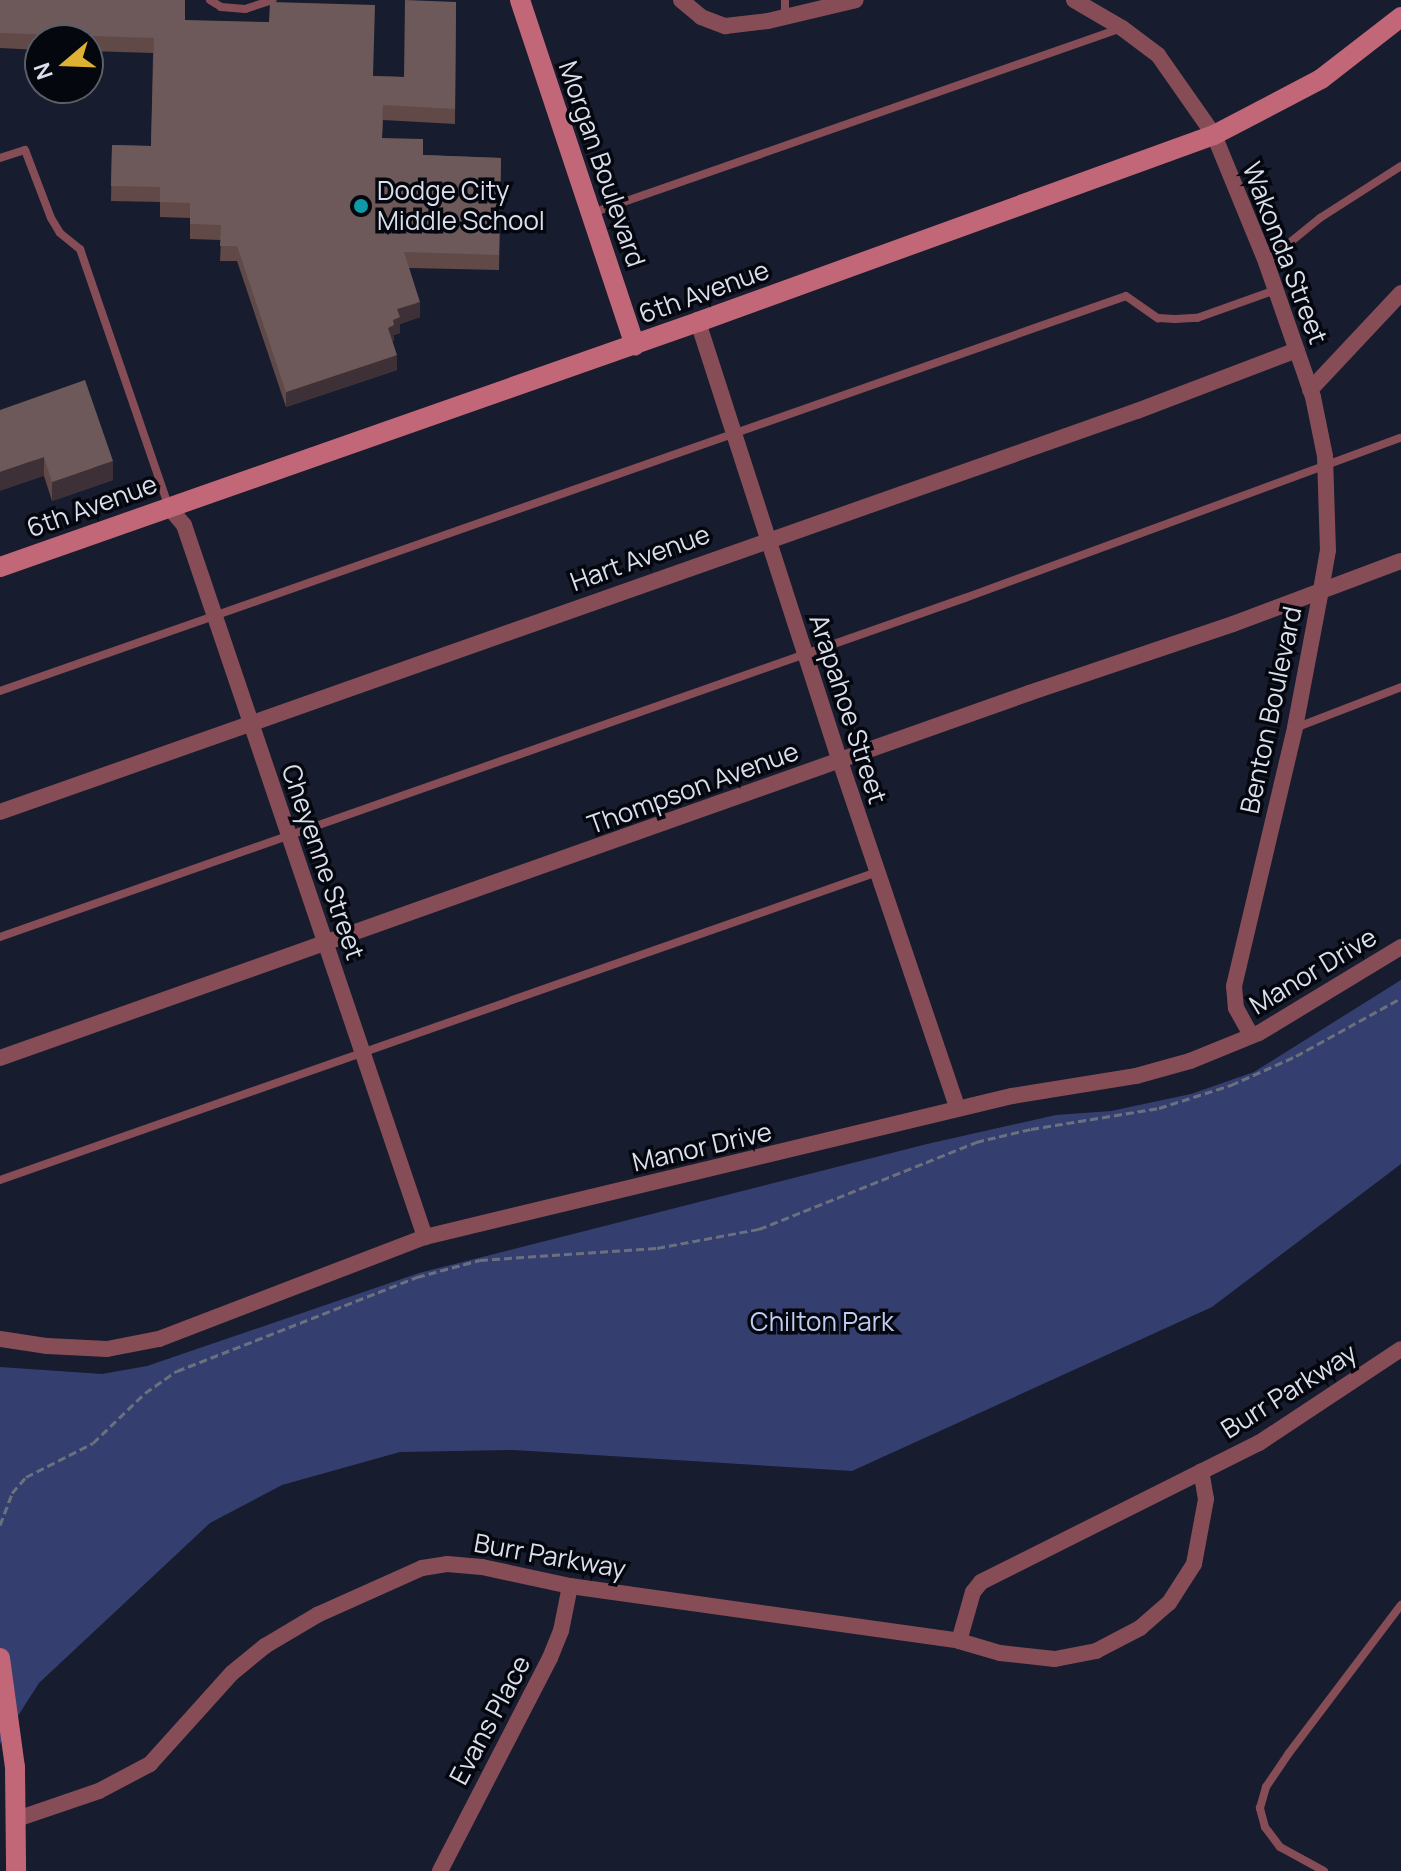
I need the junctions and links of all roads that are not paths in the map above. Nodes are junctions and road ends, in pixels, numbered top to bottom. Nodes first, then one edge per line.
1 (210, 0) edge
2 (273, 0) edge
3 (520, 0) edge
4 (681, 0) edge
5 (856, 0) edge
6 (1074, 0) edge
7 (785, 9) edge
8 (1401, 17) edge
9 (1122, 28) junction
10 (1214, 135) junction
11 (0, 158) edge
12 (1401, 166) edge
13 (591, 214) junction
14 (1266, 262) junction
15 (1276, 290) junction
16 (1401, 293) edge
17 (698, 322) junction
18 (635, 345) junction
19 (1297, 350) junction
20 (1310, 390) junction
21 (734, 433) junction
22 (1401, 438) edge
23 (1326, 466) junction
24 (168, 506) junction
25 (768, 538) junction
26 (1401, 561) edge
27 (0, 567) edge
28 (1321, 590) junction
29 (215, 617) junction
30 (804, 653) junction
31 (1401, 687) edge
32 (0, 691) edge
33 (251, 723) junction
34 (1295, 728) junction
35 (840, 761) junction
36 (0, 812) edge
37 (288, 835) junction
38 (877, 872) junction
39 (0, 937) edge
40 (325, 944) junction
41 (1401, 947) edge
42 (1251, 1035) junction
43 (363, 1055) junction
44 (0, 1058) edge
45 (958, 1109) junction
46 (0, 1180) edge
47 (425, 1237) junction
48 (0, 1339) edge
49 (1401, 1349) edge
50 (1201, 1471) junction
51 (570, 1586) junction
52 (1401, 1605) edge
53 (959, 1641) junction
54 (0, 1658) edge
55 (17, 1819) junction
56 (16, 1871) edge
57 (440, 1871) edge
58 (1324, 1871) edge

1 - 2 lane
3 - 13 street, Morgan Boulevard
4 - 7 street
5 - 7 street
6 - 9 street, Wakonda Street
8 - 10 street, 6th Avenue
9 - 10 street, Wakonda Street
9 - 13 lane
10 - 14 street, Wakonda Street
10 - 17 street, 6th Avenue
11 - 24 lane
12 - 14 lane
13 - 18 street, Morgan Boulevard
14 - 15 street, Wakonda Street
15 - 19 street, Wakonda Street
15 - 21 lane
16 - 20 street
17 - 18 street, 6th Avenue
17 - 21 street, Arapahoe Street
18 - 24 street, 6th Avenue
19 - 20 street, Wakonda Street
19 - 25 street, Hart Avenue
20 - 23 street, Benton Boulevard
21 - 25 street, Arapahoe Street
21 - 29 lane
22 - 23 lane
23 - 28 street, Benton Boulevard
23 - 30 lane
24 - 27 street, 6th Avenue
24 - 29 street, Cheyenne Street
25 - 30 street, Arapahoe Street
25 - 33 street, Hart Avenue
26 - 28 street, Thompson Avenue
28 - 34 street, Benton Boulevard
28 - 35 street, Thompson Avenue
29 - 32 lane
29 - 33 street, Cheyenne Street
30 - 35 street, Arapahoe Street
30 - 37 lane
31 - 34 lane
33 - 36 street, Hart Avenue
33 - 37 street, Cheyenne Street
34 - 42 street, Benton Boulevard
35 - 38 street, Arapahoe Street
35 - 40 street, Thompson Avenue
37 - 39 lane
37 - 40 street, Cheyenne Street
38 - 43 lane
38 - 45 street, Arapahoe Street
40 - 43 street, Cheyenne Street
40 - 44 street, Thompson Avenue
41 - 42 street, Manor Drive
42 - 45 street, Manor Drive
43 - 46 lane
43 - 47 street, Cheyenne Street
45 - 47 street, Manor Drive
47 - 48 street, Manor Drive
49 - 50 street, Burr Parkway
50 - 53 street, Burr Parkway
50 - 53 street, Burr Parkway
51 - 53 street, Burr Parkway
51 - 55 street, Burr Parkway
51 - 57 street, Evans Place
52 - 58 lane
54 - 55 street
55 - 56 street

